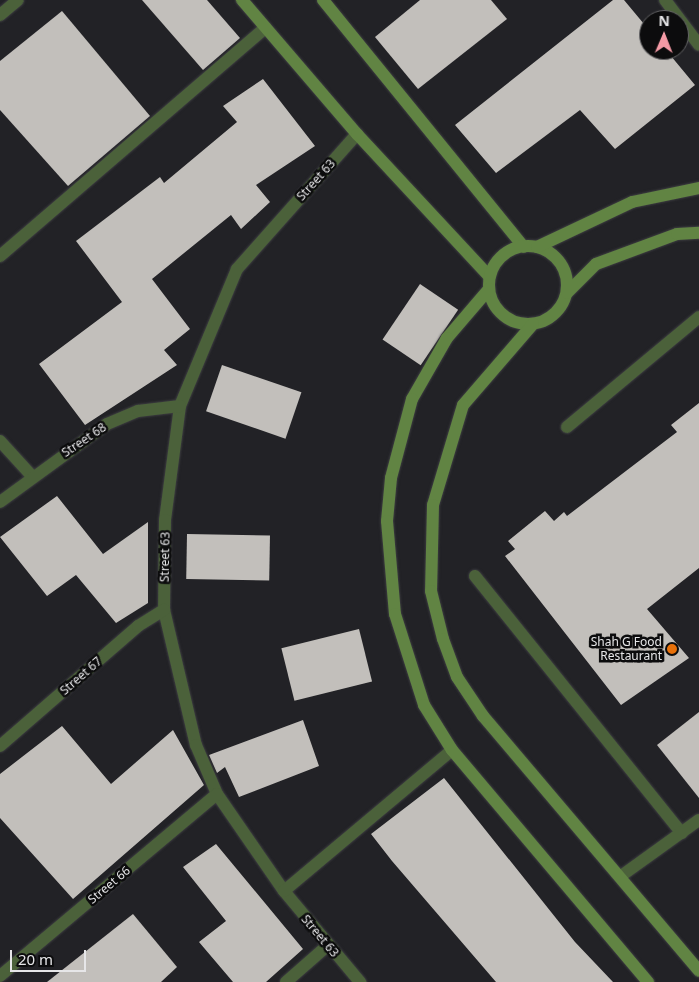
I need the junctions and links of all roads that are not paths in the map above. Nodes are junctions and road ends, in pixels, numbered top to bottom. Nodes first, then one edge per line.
1 (18, 0) edge
2 (242, 0) edge
3 (323, 0) edge
4 (665, 0) edge
5 (0, 15) edge
6 (265, 28) junction
7 (699, 45) edge
8 (357, 134) junction
9 (699, 188) edge
10 (699, 233) edge
11 (531, 247) junction
12 (0, 256) edge
13 (490, 283) junction
14 (567, 293) junction
15 (699, 317) edge
16 (533, 324) junction
17 (180, 406) junction
18 (567, 427) dead end
19 (0, 441) edge
20 (32, 476) junction
21 (0, 502) edge
22 (475, 576) dead end
23 (164, 610) junction
24 (0, 746) edge
25 (452, 750) junction
26 (217, 794) junction
27 (699, 820) edge
28 (682, 833) junction
29 (621, 876) junction
30 (284, 891) junction
31 (328, 946) junction
32 (699, 971) edge
33 (0, 976) edge
34 (286, 982) edge
35 (360, 982) edge
36 (648, 982) edge

1 - 5 street
2 - 6 street
3 - 11 street
4 - 7 street
6 - 8 street
6 - 12 street
8 - 13 street
8 - 17 street, Street 63
9 - 11 street
10 - 14 street
11 - 13 street
11 - 14 street
13 - 16 street
13 - 25 street
14 - 16 street
15 - 18 street
16 - 29 street
17 - 20 street, Street 68
17 - 23 street, Street 63
19 - 20 street
20 - 21 street, Street 68
22 - 28 street
23 - 24 street, Street 67
23 - 26 street, Street 63
25 - 30 street
25 - 36 street
26 - 30 street, Street 63
26 - 33 street, Street 66
27 - 28 street
28 - 29 street
29 - 32 street
30 - 31 street, Street 63
31 - 34 street
31 - 35 street, Street 63

